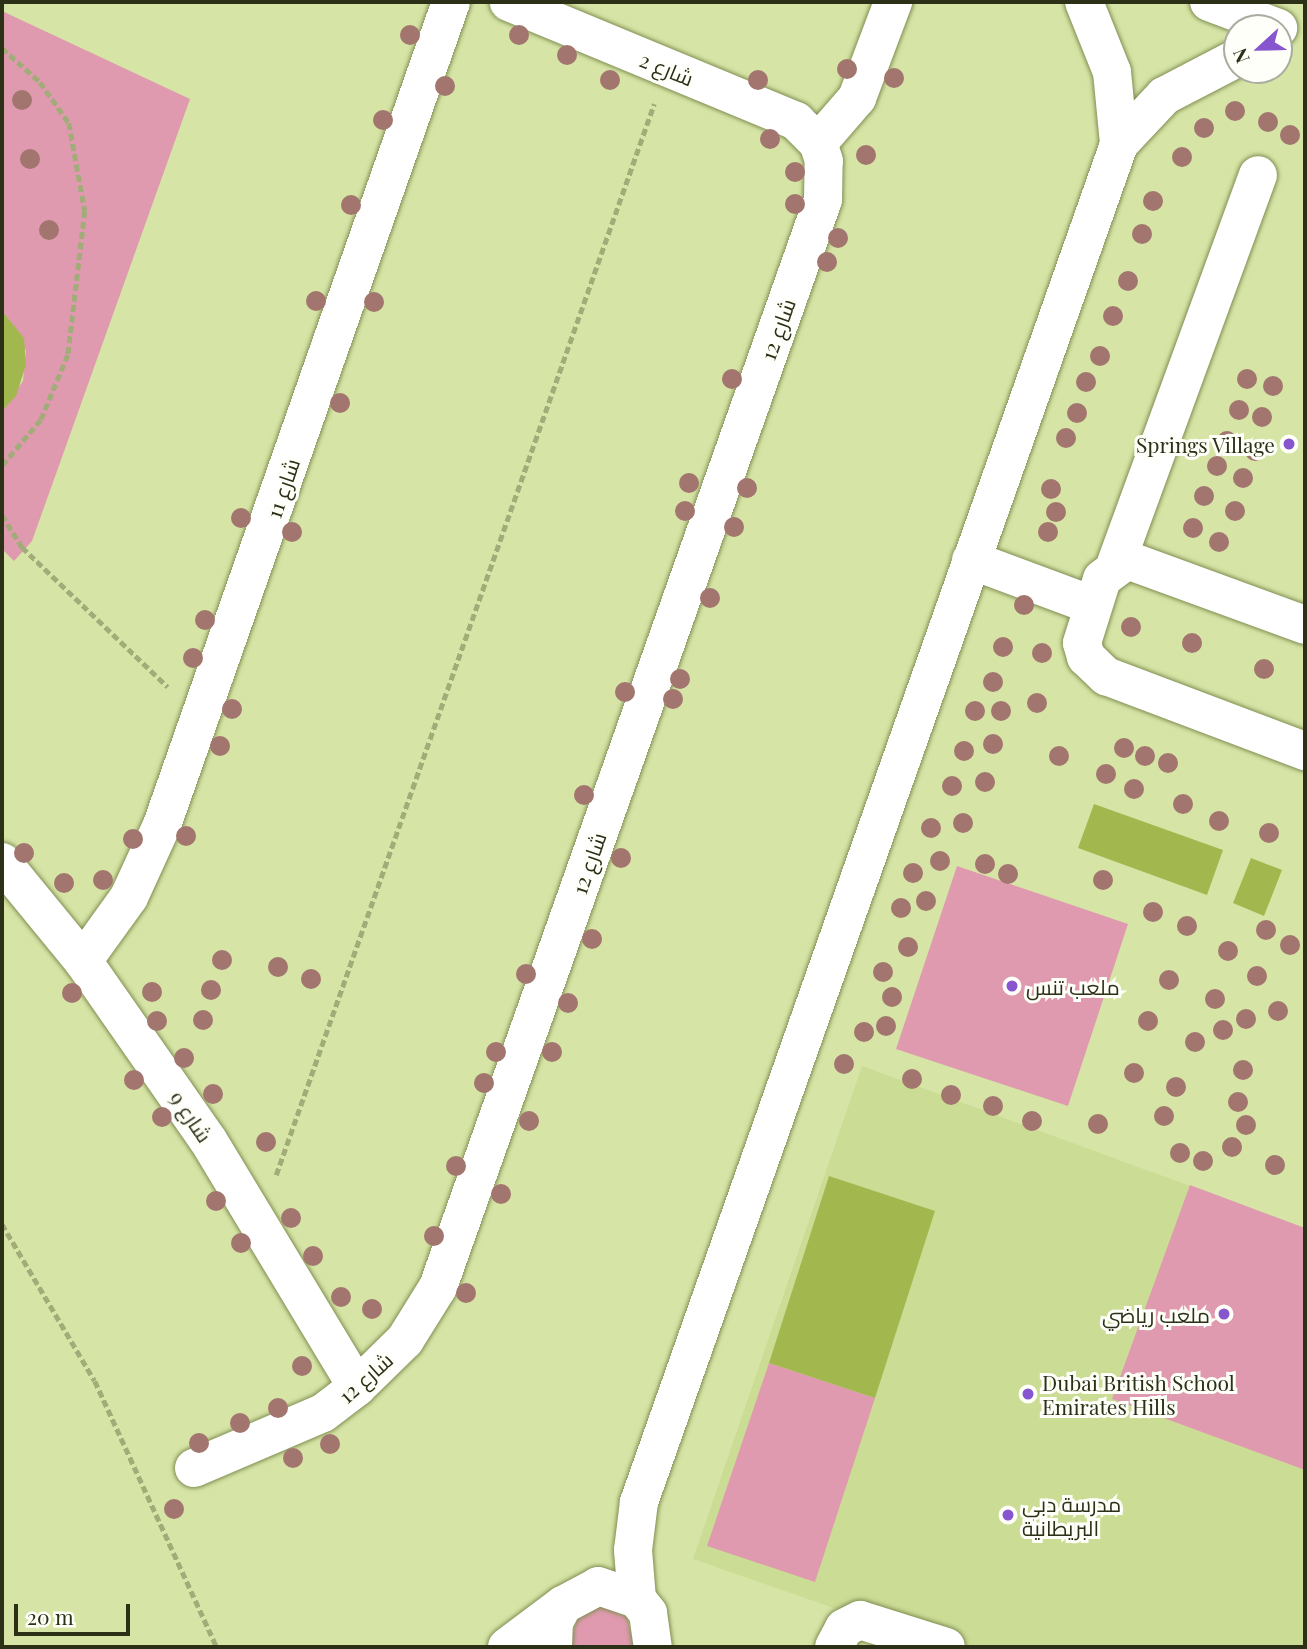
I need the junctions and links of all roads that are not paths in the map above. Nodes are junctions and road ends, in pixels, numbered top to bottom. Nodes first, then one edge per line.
1 (452, 2) edge
2 (509, 2) edge
3 (893, 2) edge
4 (1084, 2) edge
5 (1209, 2) edge
6 (1238, 14) edge
7 (1223, 65) edge
8 (818, 143) junction
9 (1119, 144) junction
10 (1258, 175) dead end
11 (971, 560) junction
12 (1116, 563) junction
13 (1092, 605) junction
14 (1305, 625) edge
15 (1305, 751) edge
16 (2, 862) edge
17 (83, 961) junction
18 (357, 1388) junction
19 (194, 1468) dead end
20 (639, 1502) junction
21 (571, 1599) junction
22 (654, 1631) edge
23 (508, 1647) edge
24 (553, 1647) edge
25 (834, 1647) edge
26 (946, 1647) edge

1 - 17 street, شارع 11
2 - 8 street, شارع 2
3 - 8 street
4 - 9 street
5 - 6 street
7 - 9 street
8 - 18 street, شارع 12
9 - 11 street
10 - 12 street
11 - 13 street
11 - 20 street
12 - 13 street
12 - 14 street
13 - 15 street
16 - 17 street, شارع 9
17 - 18 street, شارع 9
18 - 19 street, شارع 12
20 - 21 street
20 - 22 street
21 - 22 street
21 - 23 street
21 - 24 street
25 - 26 street

